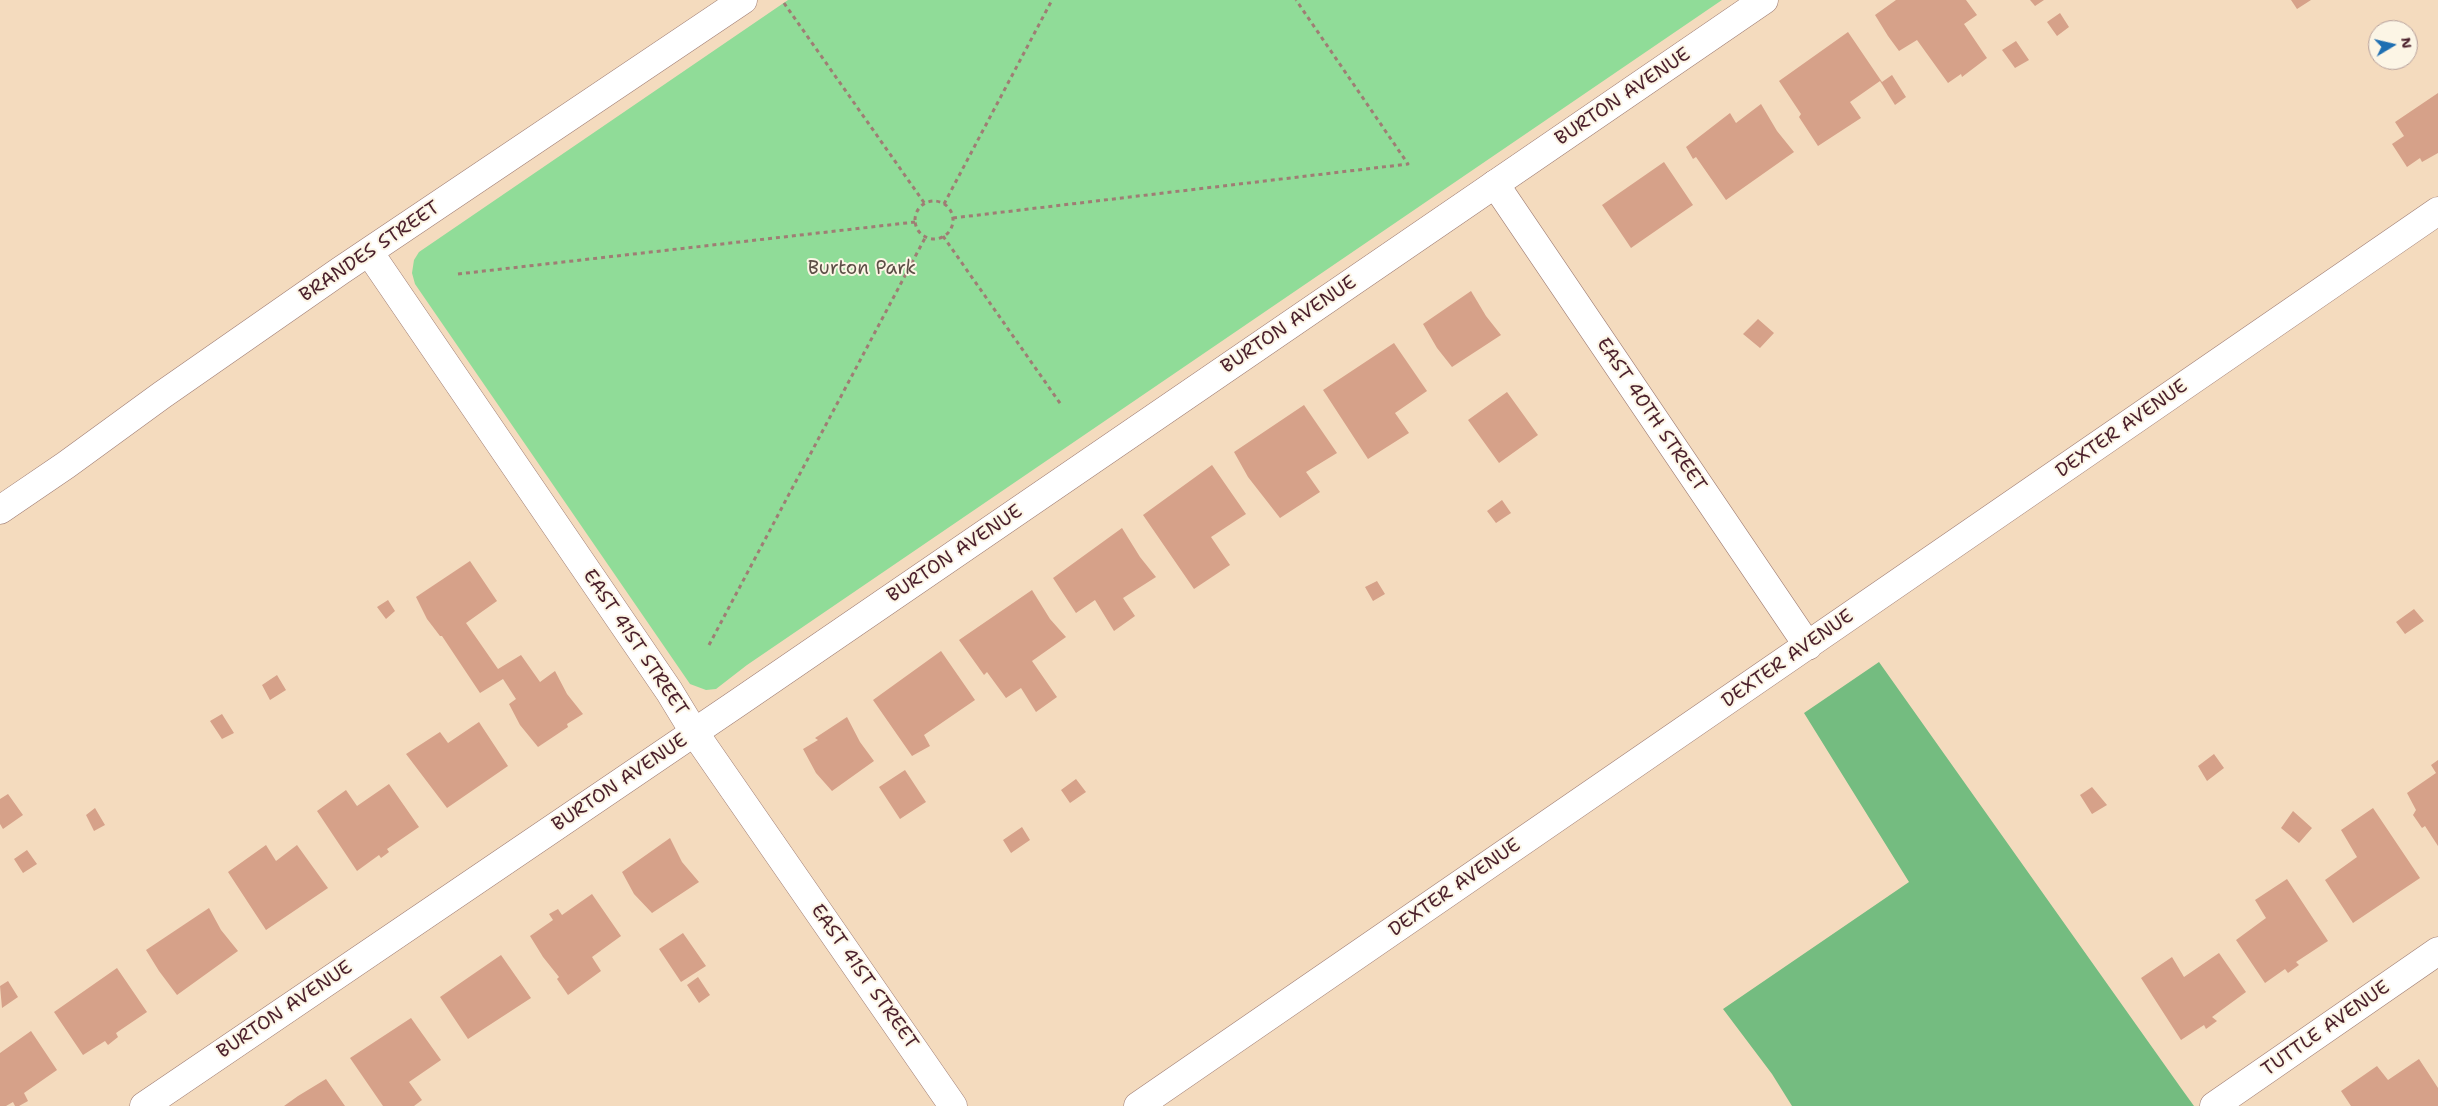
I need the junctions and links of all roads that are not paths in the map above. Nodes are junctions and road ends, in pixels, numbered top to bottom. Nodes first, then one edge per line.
1 (743, 0) edge
2 (1764, 0) edge
3 (1495, 184) junction
4 (2438, 211) edge
5 (369, 252) junction
6 (0, 510) edge
7 (1808, 646) junction
8 (694, 732) junction
9 (2438, 951) edge
10 (144, 1106) edge
11 (953, 1106) edge
12 (1138, 1106) edge
13 (2214, 1106) edge

1 - 5 street, BRANDES STREET
2 - 3 street, BURTON AVENUE
3 - 7 street, EAST 40TH STREET
3 - 8 street, BURTON AVENUE
4 - 7 street, DEXTER AVENUE
5 - 6 street, BRANDES STREET
5 - 8 street, EAST 41ST STREET
7 - 12 street, DEXTER AVENUE
8 - 10 street, BURTON AVENUE
8 - 11 street, EAST 41ST STREET
9 - 13 street, TUTTLE AVENUE

